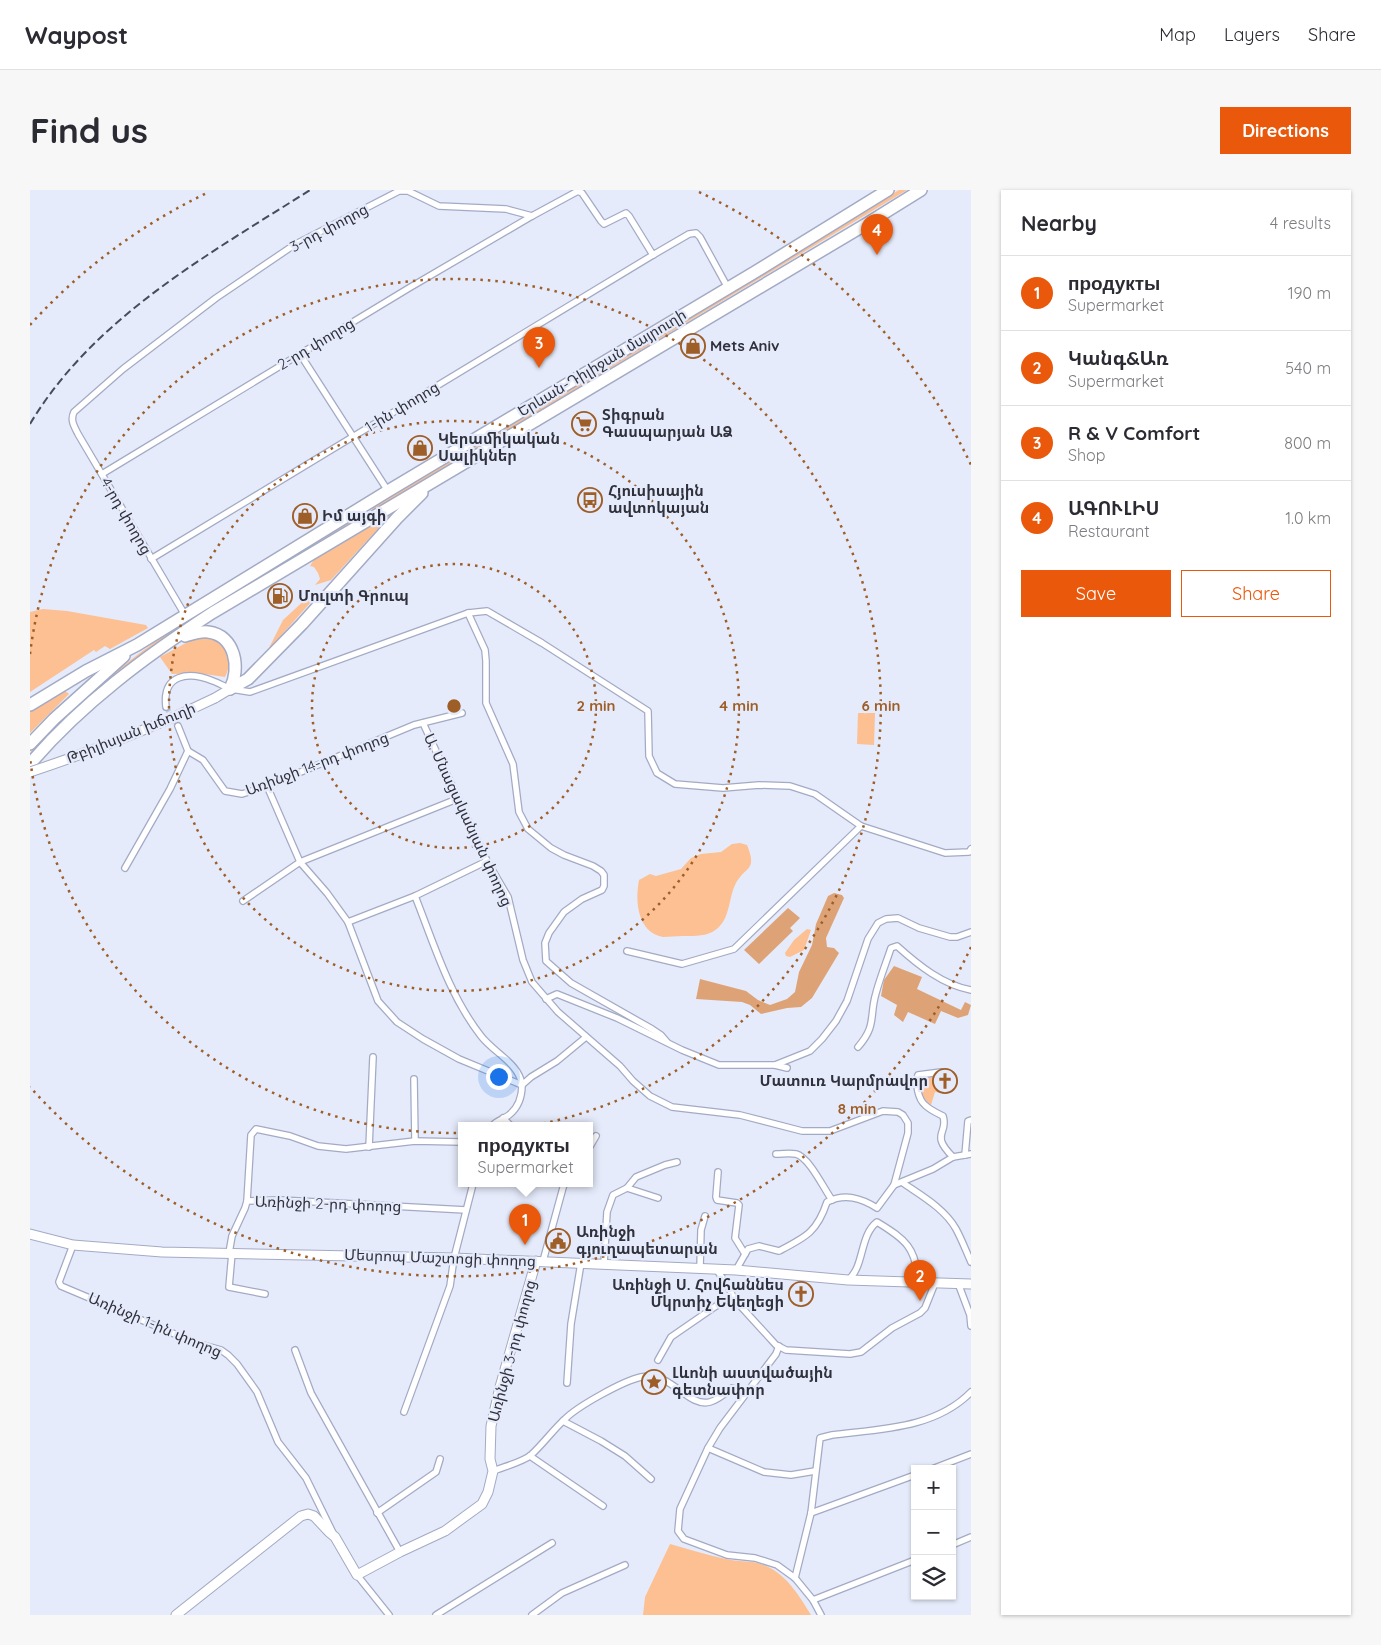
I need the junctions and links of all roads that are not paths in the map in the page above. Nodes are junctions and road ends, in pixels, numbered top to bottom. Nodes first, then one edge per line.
1 (888, 190) edge
2 (922, 190) edge
3 (532, 216) junction
4 (653, 255) junction
5 (728, 288) junction
6 (300, 354) junction
7 (72, 415) joint
8 (352, 438) junction
9 (102, 474) junction
10 (433, 482) junction
11 (388, 491) junction
12 (362, 508) junction
13 (368, 520) junction
14 (151, 558) junction
15 (206, 603) junction
16 (212, 614) junction
17 (468, 614) junction
18 (185, 615) junction
19 (166, 643) junction
20 (137, 645) junction
21 (230, 688) junction
22 (30, 705) edge
23 (166, 707) tunnel mouth
24 (462, 713) dead end
25 (423, 723) junction
26 (178, 726) tunnel mouth
27 (30, 744) edge
28 (188, 752) junction
29 (30, 764) edge
30 (30, 772) edge
31 (266, 786) junction
32 (457, 798) junction
33 (861, 826) junction
34 (971, 849) edge
35 (487, 861) junction
36 (300, 862) junction
37 (125, 868) dead end
38 (415, 896) junction
39 (243, 901) dead end
40 (348, 922) junction
41 (971, 932) edge
42 (627, 951) dead end
43 (971, 990) edge
44 (546, 999) junction
45 (586, 1037) junction
46 (667, 1042) junction
47 (858, 1047) dead end
48 (373, 1057) dead end
49 (775, 1065) junction
50 (786, 1068) dead end
51 (941, 1072) dead end
52 (414, 1079) dead end
53 (522, 1085) junction
54 (503, 1118) junction
55 (971, 1120) edge
56 (498, 1122) edge
57 (507, 1122) edge
58 (596, 1136) dead end
59 (415, 1141) junction
60 (593, 1141) edge
61 (458, 1142) edge
62 (369, 1147) junction
63 (776, 1154) dead end
64 (968, 1154) edge
65 (952, 1157) junction
66 (677, 1162) dead end
67 (718, 1172) dead end
68 (903, 1183) junction
69 (894, 1186) junction
70 (472, 1187) edge
71 (563, 1187) edge
72 (627, 1188) junction
73 (658, 1198) dead end
74 (247, 1200) junction
75 (832, 1200) junction
76 (466, 1210) junction
77 (705, 1216) dead end
78 (30, 1234) edge
79 (73, 1245) junction
80 (231, 1253) junction
81 (745, 1254) junction
82 (454, 1258) junction
83 (540, 1261) junction
84 (971, 1262) edge
85 (581, 1263) junction
86 (604, 1264) junction
87 (700, 1268) junction
88 (716, 1269) junction
89 (736, 1270) junction
90 (848, 1280) junction
91 (918, 1282) junction
92 (935, 1283) junction
93 (958, 1284) junction
94 (971, 1284) edge
95 (265, 1294) dead end
96 (734, 1299) junction
97 (971, 1326) edge
98 (779, 1346) junction
99 (295, 1350) dead end
100 (658, 1360) dead end
101 (567, 1383) dead end
102 (747, 1392) junction
103 (971, 1392) edge
104 (404, 1412) dead end
105 (562, 1421) junction
106 (708, 1448) junction
107 (971, 1454) edge
108 (530, 1456) junction
109 (440, 1459) dead end
110 (942, 1465) edge
111 (493, 1471) junction
112 (815, 1471) junction
113 (911, 1476) edge
114 (651, 1480) dead end
115 (603, 1506) dead end
116 (378, 1512) junction
117 (811, 1513) junction
118 (335, 1537) junction
119 (971, 1537) edge
120 (552, 1543) dead end
121 (956, 1543) edge
122 (400, 1552) junction
123 (911, 1562) edge
124 (625, 1565) dead end
125 (357, 1575) junction
126 (795, 1578) junction
127 (813, 1600) junction
128 (176, 1615) edge
129 (389, 1615) edge
130 (436, 1615) edge
131 (532, 1615) edge
132 (821, 1615) edge

1 - 5 highway, Երևան-Դիլիջան մայրուղի
2 - 10 highway, Երևան-Դիլիջան մայրուղի
3 - 4 street
3 - 6 street, 2-րդ փողոց
3 - 7 street, 3-րդ փողոց
4 - 5 street
4 - 8 street, 1-ին փողոց
5 - 11 highway, Երևան-Դիլիջան մայրուղի
6 - 8 street
6 - 9 street, 2-րդ փողոց
7 - 9 street, 4-րդ փողոց
8 - 11 street
8 - 14 street, 1-ին փողոց
9 - 14 street, 4-րդ փողոց
10 - 13 highway, Երևան-Դիլիջան մայրուղի
10 - 21 highway
11 - 12 highway, Երևան-Դիլիջան մայրուղի
12 - 13 highway
12 - 15 highway, Երևան-Դիլիջան մայրուղի
13 - 16 highway, Երևան-Դիլիջան մայրուղի
14 - 18 street, 4-րդ փողոց
15 - 16 highway
15 - 18 highway, Երևան-Դիլիջան մայրուղի
16 - 19 highway, Երևան-Դիլիջան մայրուղի
17 - 21 street
17 - 33 street
17 - 46 street
18 - 20 highway, Երևան-Դիլիջան մայրուղի
19 - 21 highway
19 - 29 highway
20 - 22 highway
20 - 27 highway
21 - 23 street
21 - 30 street, Թբիլիսյան խճուղի, bridge
24 - 25 street, Առինջի 14-րդ փողոց
25 - 31 street, Առինջի 14-րդ փողոց
25 - 32 street, Ա. Մնացականյան փողոց
26 - 28 street
28 - 31 street, Առինջի 14-րդ փողոց
28 - 37 street
31 - 36 street
32 - 35 street, Ա. Մնացականյան փողոց
32 - 36 street
33 - 34 street
33 - 42 street
35 - 38 street
35 - 44 street, Ա. Մնացականյան փողոց
36 - 39 street
36 - 40 street
38 - 40 street
38 - 53 street
40 - 53 street
41 - 49 street
43 - 47 street
44 - 45 street, Ա. Մնացականյան փողոց
44 - 46 street
45 - 53 street
45 - 69 street, Ա. Մնացականյան փողոց
46 - 49 street
48 - 62 street
49 - 50 street
51 - 65 street
52 - 59 street
53 - 54 street
54 - 56 street
54 - 57 street
55 - 64 street
58 - 60 street
59 - 61 street
59 - 62 street
62 - 74 street
63 - 75 street
64 - 65 street
65 - 68 street
66 - 72 street
67 - 81 street
68 - 69 street
68 - 84 street
69 - 75 street
70 - 76 street
71 - 83 street
72 - 73 street
72 - 86 street
74 - 76 street, Առինջի 2-րդ փողոց
74 - 80 street, Առինջի 2-րդ փողոց
75 - 81 street
76 - 82 street
77 - 87 street
78 - 79 street, Մեսրոպ Մաշտոցի փողոց
79 - 80 street, Մեսրոպ Մաշտոցի փողոց
79 - 118 street, Առինջի 1-ին փողոց
80 - 82 street, Մեսրոպ Մաշտոցի փողոց
80 - 95 street, Առինջի 2-րդ փողոց
81 - 89 street
82 - 83 street, Մեսրոպ Մաշտոցի փողոց
82 - 104 street
83 - 85 street, Մեսրոպ Մաշտոցի փողոց
83 - 111 street, Առինջի 3-րդ փողոց
85 - 86 street, Մեսրոպ Մաշտոցի փողոց
85 - 101 street
86 - 87 street, Մեսրոպ Մաշտոցի փողոց
87 - 88 street, Մեսրոպ Մաշտոցի փողոց
88 - 89 street, Մեսրոպ Մաշտոցի փողոց
88 - 96 street
89 - 90 street, Մեսրոպ Մաշտոցի փողոց
90 - 91 street, Մեսրոպ Մաշտոցի փողոց
90 - 91 street
91 - 92 street, Մեսրոպ Մաշտոցի փողոց
92 - 93 street, Մեսրոպ Մաշտոցի փողոց
92 - 98 street
93 - 94 street, Մեսրոպ Մաշտոցի փողոց
93 - 97 street
96 - 98 street
96 - 100 street
98 - 102 street
99 - 116 street
102 - 105 street
102 - 106 street
103 - 112 street
105 - 108 street
105 - 114 street
106 - 112 street
106 - 126 street
107 - 110 street
108 - 111 street
108 - 115 street
109 - 116 street
111 - 122 street, Առինջի 3-րդ փողոց
112 - 117 street
113 - 117 street
116 - 122 street
117 - 126 street
118 - 125 street, Առինջի 1-ին փողոց
118 - 128 street
119 - 121 street
120 - 130 street
122 - 125 street, Առինջի 3-րդ փողոց
123 - 127 street
124 - 131 street
125 - 129 street, Առինջի 1-ին փողոց
126 - 127 street
127 - 132 street

